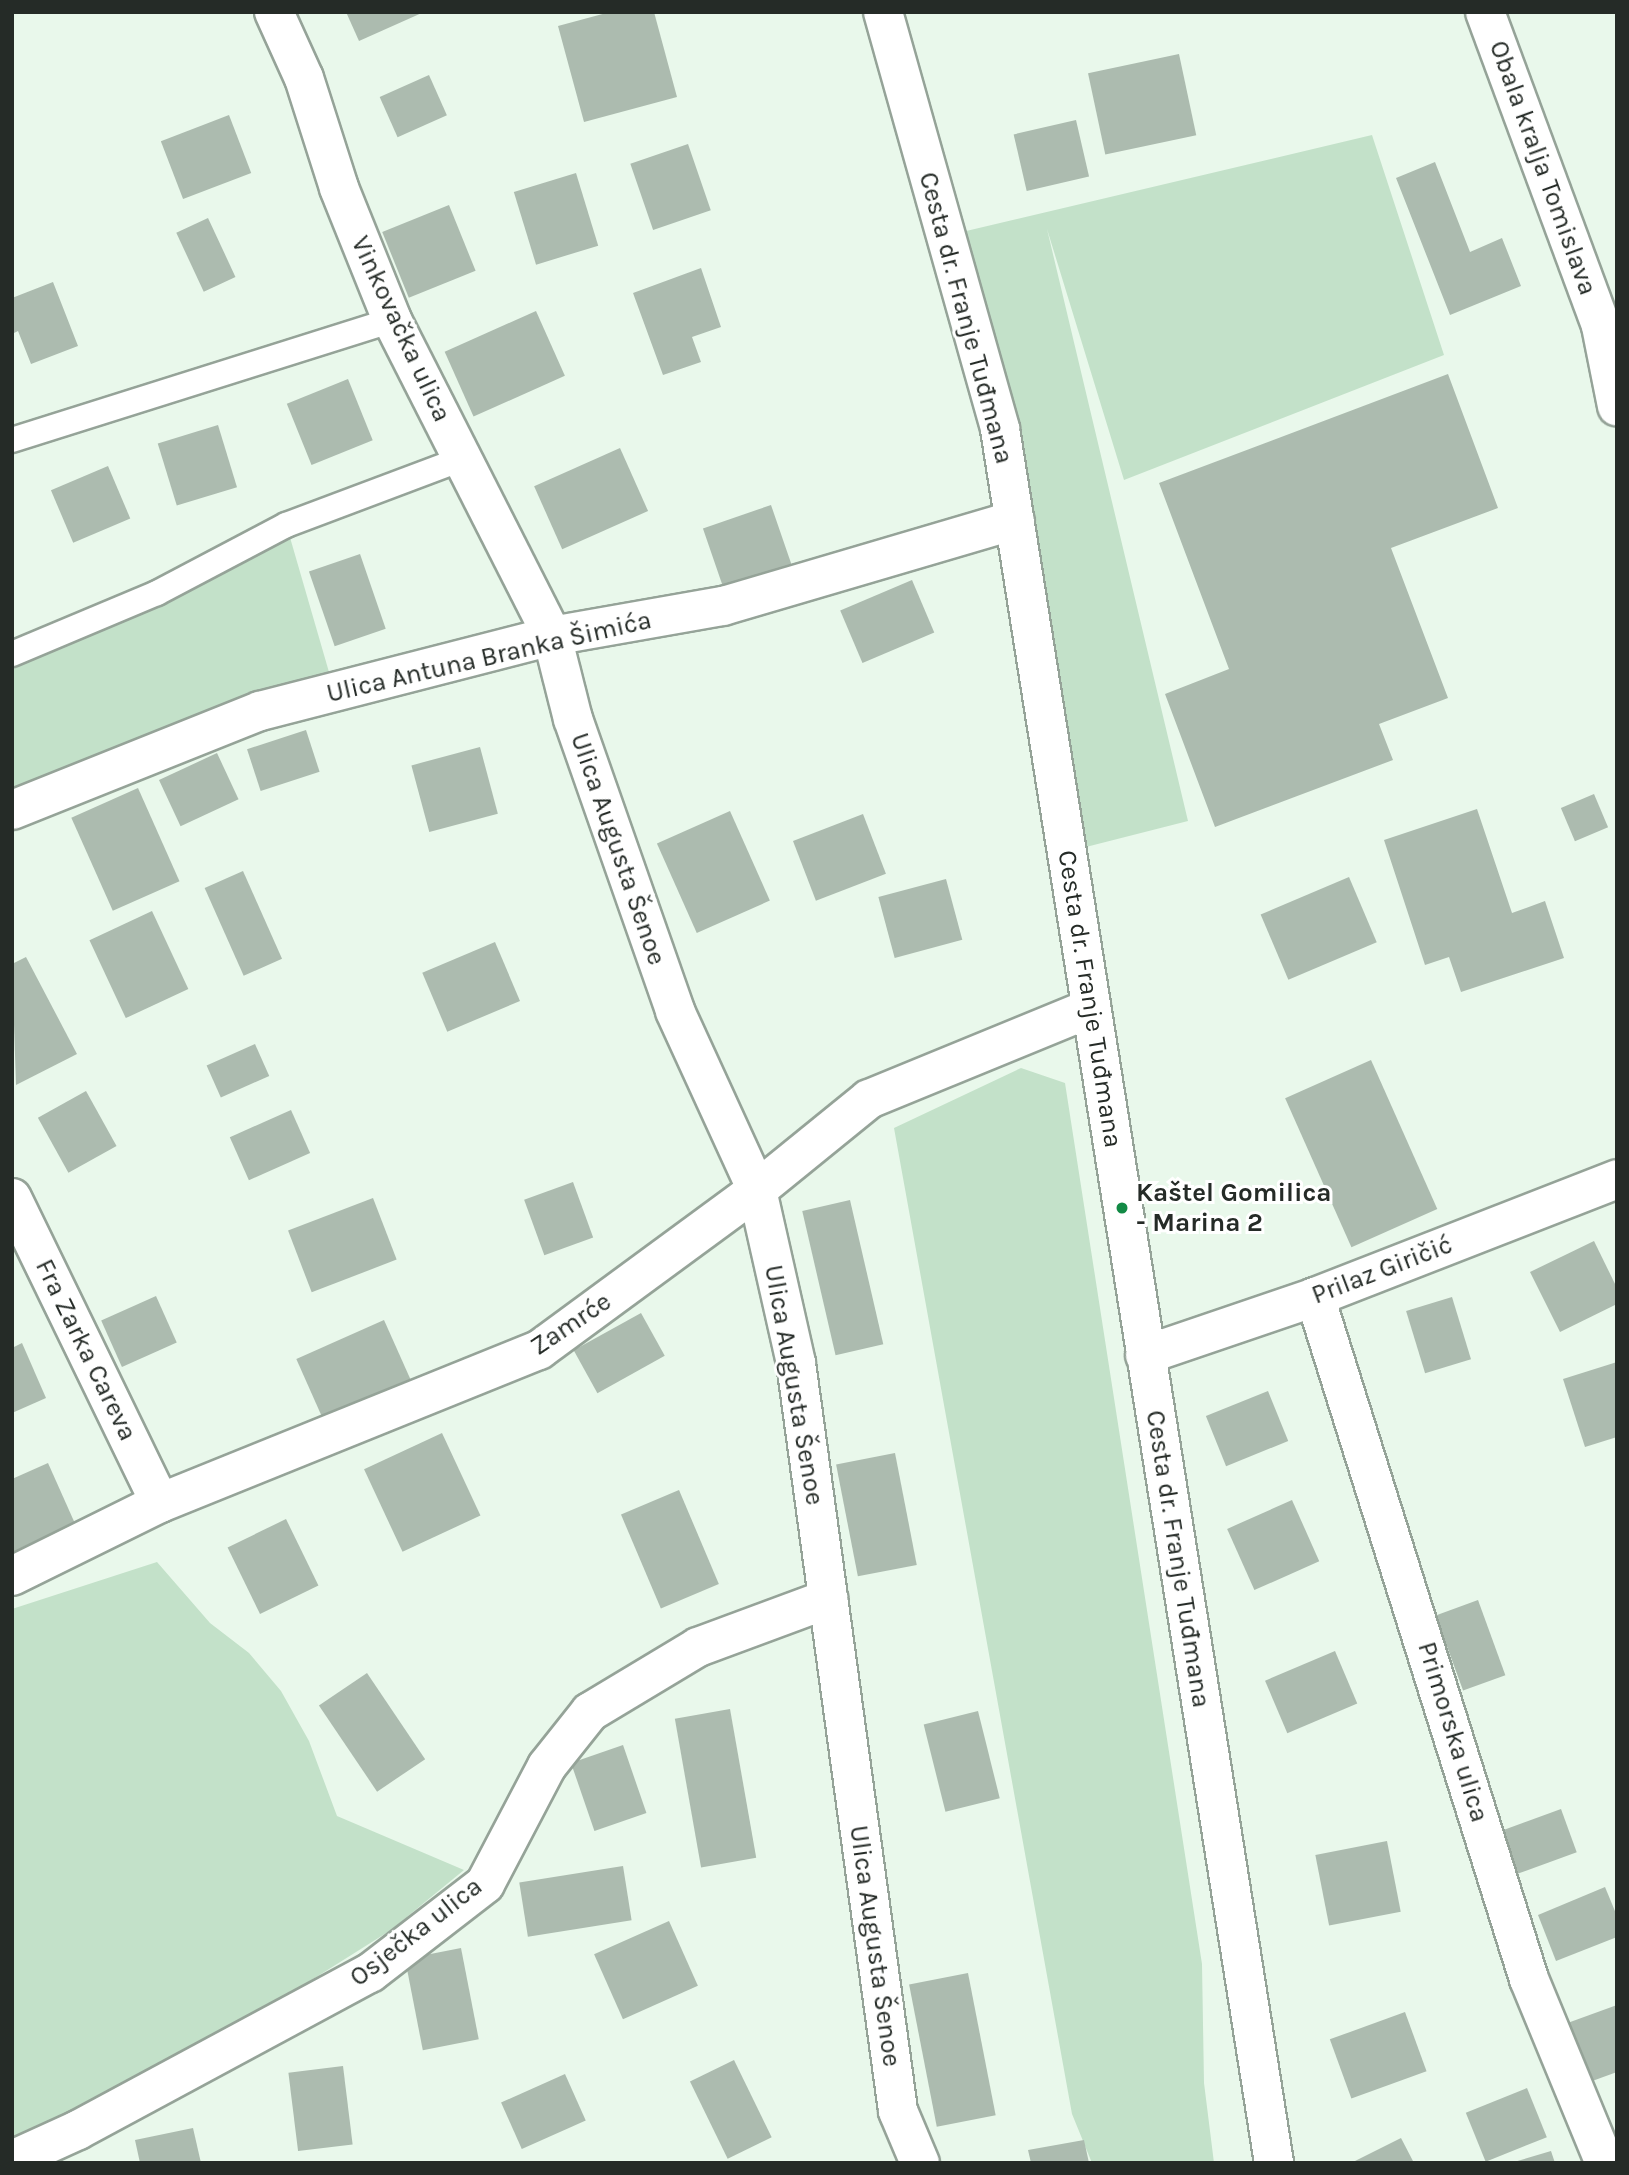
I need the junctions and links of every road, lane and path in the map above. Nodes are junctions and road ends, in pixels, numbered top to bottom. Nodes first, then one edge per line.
1 (274, 12) edge
2 (883, 12) edge
3 (1485, 12) edge
4 (392, 320) junction
5 (1609, 323) edge
6 (1617, 406) edge
7 (12, 440) edge
8 (462, 459) junction
9 (1015, 520) junction
10 (552, 636) junction
11 (12, 654) edge
12 (12, 810) edge
13 (1091, 1008) junction
14 (1617, 1179) edge
15 (757, 1190) junction
16 (12, 1198) edge
17 (1315, 1297) junction
18 (1145, 1355) junction
19 (160, 1503) junction
20 (12, 1576) edge
21 (828, 1600) junction
22 (12, 2160) edge
23 (920, 2163) edge
24 (1274, 2163) edge
25 (1605, 2163) edge

1 - 4 street, Vinkovačka ulica
2 - 9 street, Cesta dr. Franje Tuđmana
3 - 5 street, Obala kralja Tomislava
4 - 7 lane
4 - 8 street, Vinkovačka ulica
5 - 6 street, Obala kralja Tomislava
8 - 10 street, Vinkovačka ulica
8 - 11 lane
9 - 10 street, Ulica Antuna Branka Šimića
9 - 13 street, Cesta dr. Franje Tuđmana
10 - 12 street, Ulica Antuna Branka Šimića
10 - 15 street, Ulica Augusta Šenoe
13 - 15 street, Zamrće
13 - 18 street, Cesta dr. Franje Tuđmana
14 - 17 street, Prilaz Giričić
15 - 19 street, Zamrće
15 - 21 street, Ulica Augusta Šenoe
16 - 19 street, Fra Zarka Careva
17 - 18 street, Prilaz Giričić
17 - 25 street, Primorska ulica
18 - 24 street, Cesta dr. Franje Tuđmana
19 - 20 street, Zamrće
21 - 22 street, Osječka ulica
21 - 23 street, Ulica Augusta Šenoe

